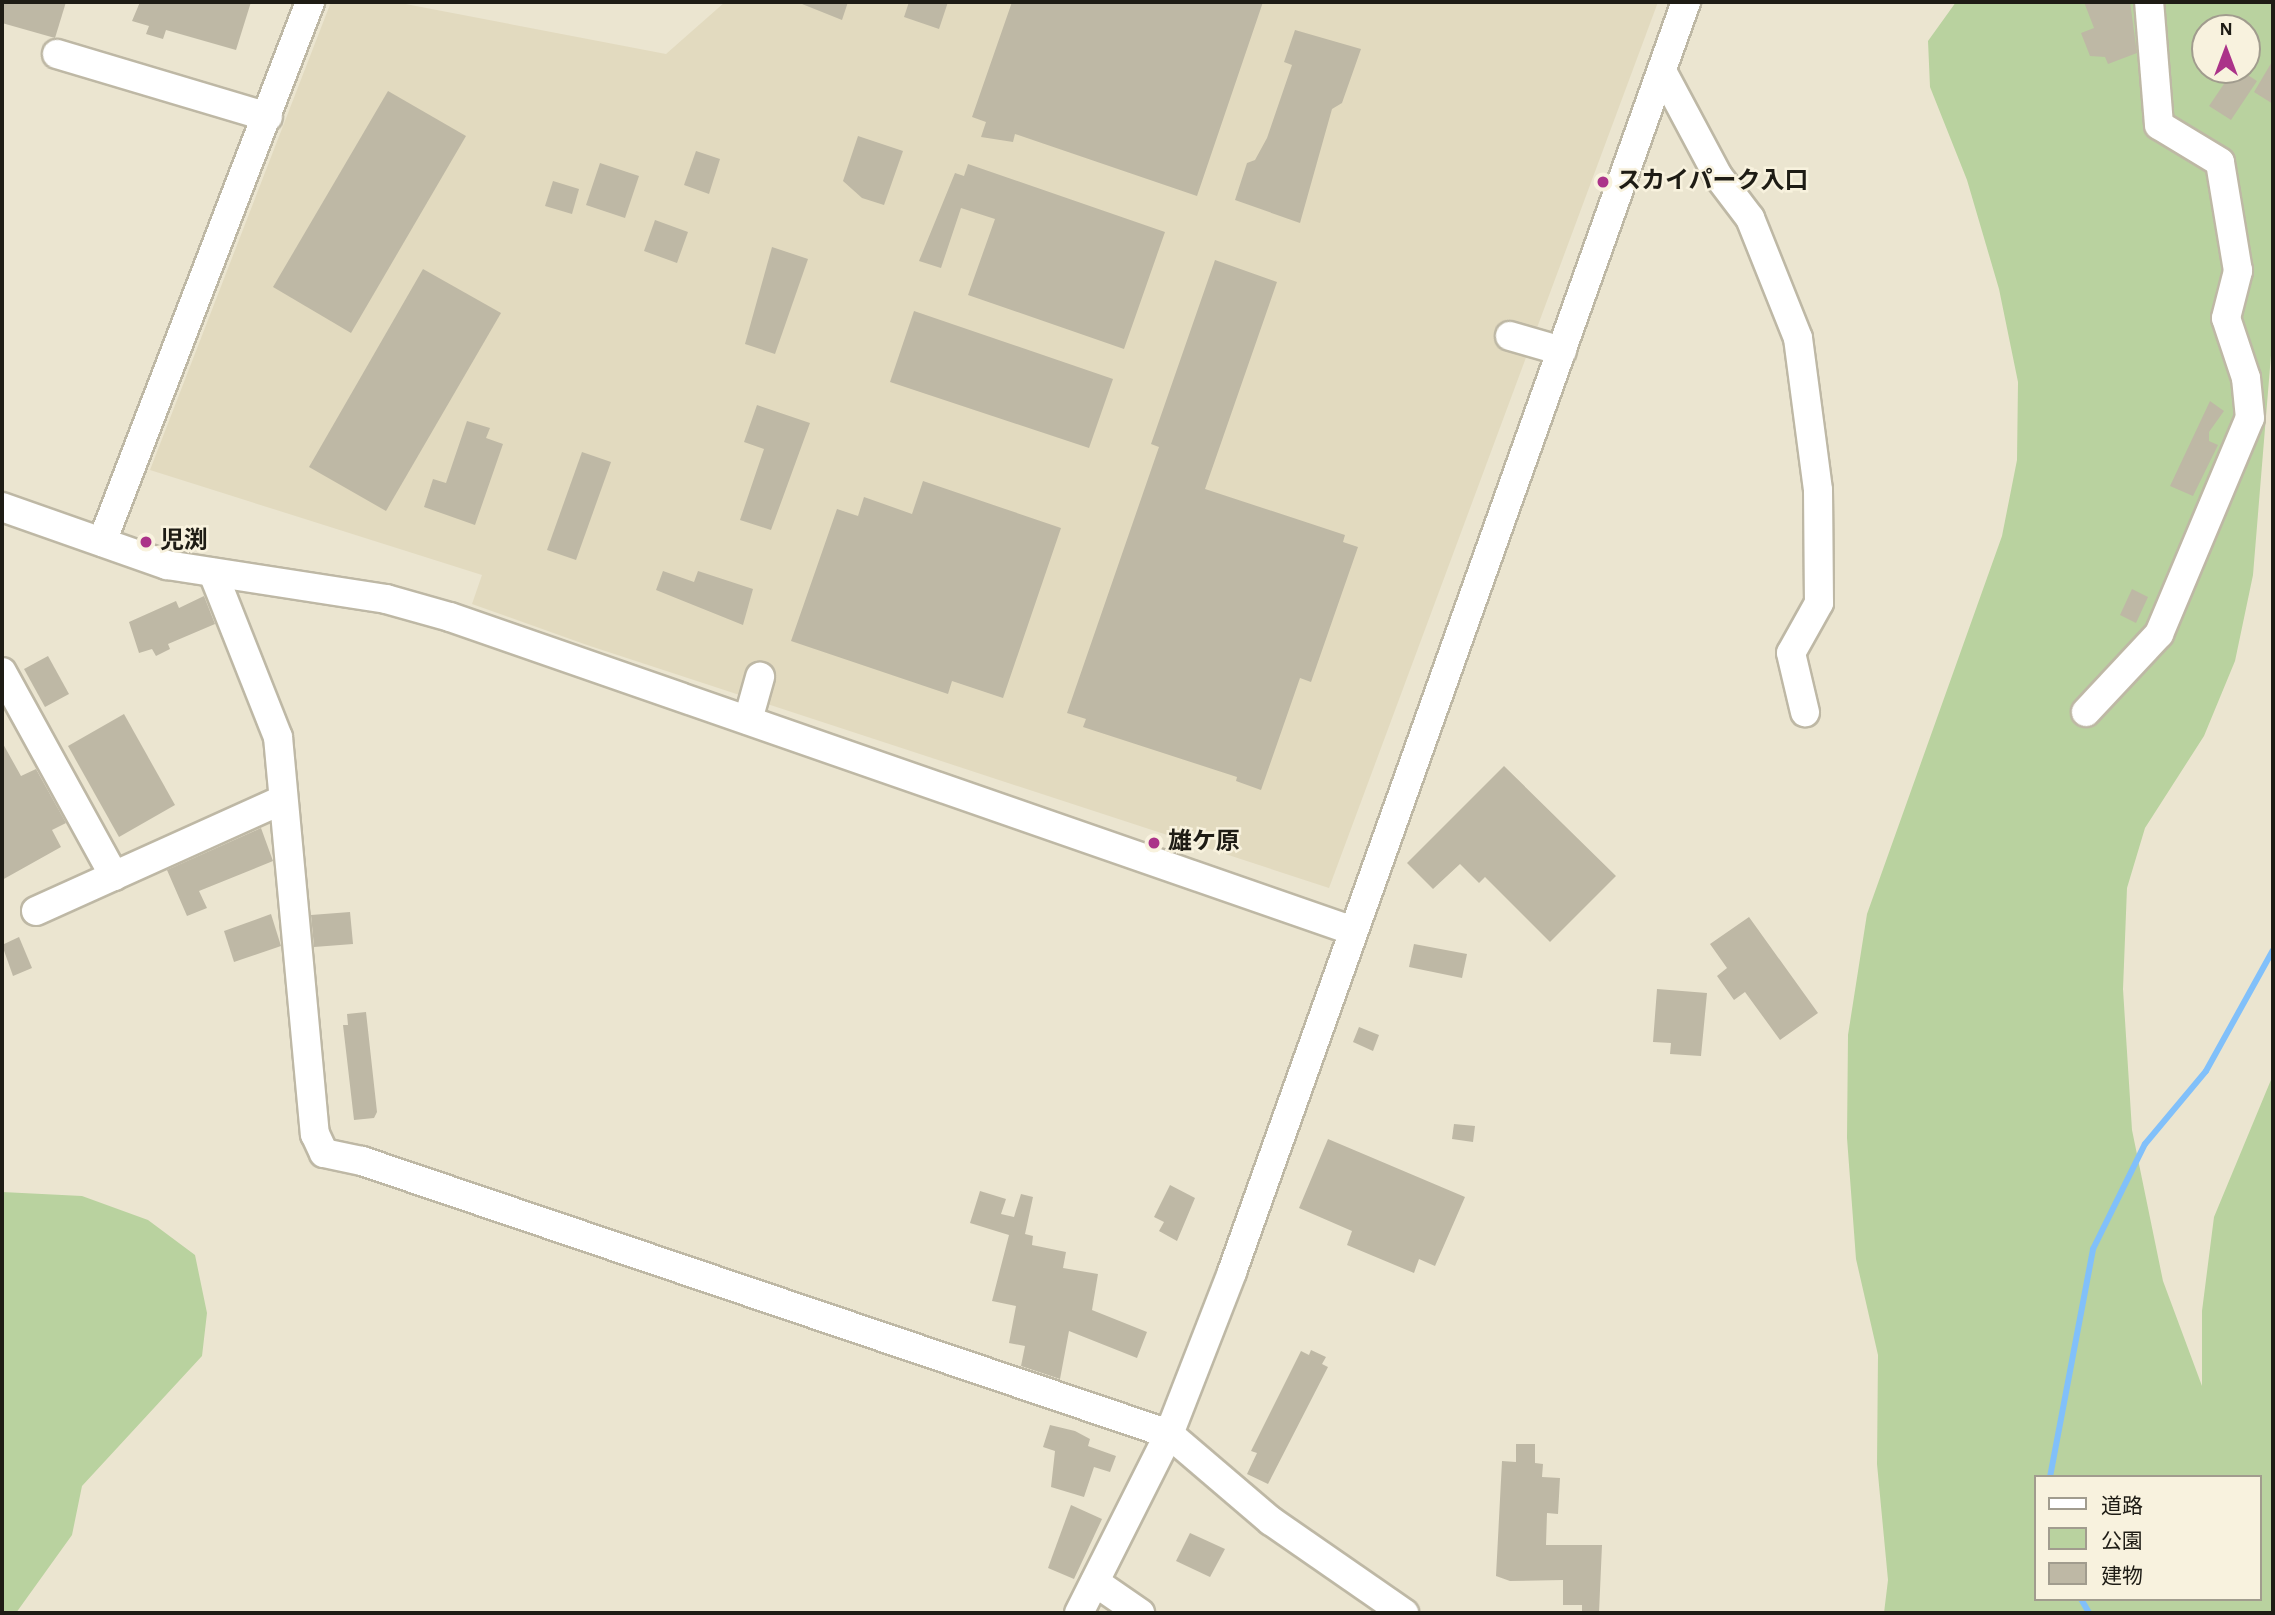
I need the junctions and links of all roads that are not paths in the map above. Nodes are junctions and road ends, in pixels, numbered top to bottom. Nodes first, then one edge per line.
1 (310, 2) edge
2 (1686, 2) edge
3 (2149, 2) edge
4 (57, 54) dead end
5 (1662, 71) junction
6 (268, 117) junction
7 (1510, 336) dead end
8 (1562, 351) junction
9 (2, 507) edge
10 (102, 542) junction
11 (213, 573) junction
12 (2, 672) edge
13 (760, 677) dead end
14 (1805, 712) dead end
15 (2086, 712) dead end
16 (748, 720) junction
17 (282, 800) junction
18 (114, 876) junction
19 (36, 911) dead end
20 (1351, 930) junction
21 (1168, 1434) junction
22 (1095, 1582) junction
23 (1079, 1613) edge
24 (1140, 1613) edge
25 (1404, 1613) edge

1 - 6 street
2 - 5 street
3 - 15 street
4 - 6 street
5 - 8 street
5 - 14 street
6 - 10 street
7 - 8 street
8 - 20 street
9 - 10 street
10 - 11 street
11 - 16 street
11 - 17 street
12 - 18 street
13 - 16 street
16 - 20 street
17 - 18 street
17 - 21 street
18 - 19 street
20 - 21 street
21 - 22 street
21 - 25 street
22 - 23 street
22 - 24 street

